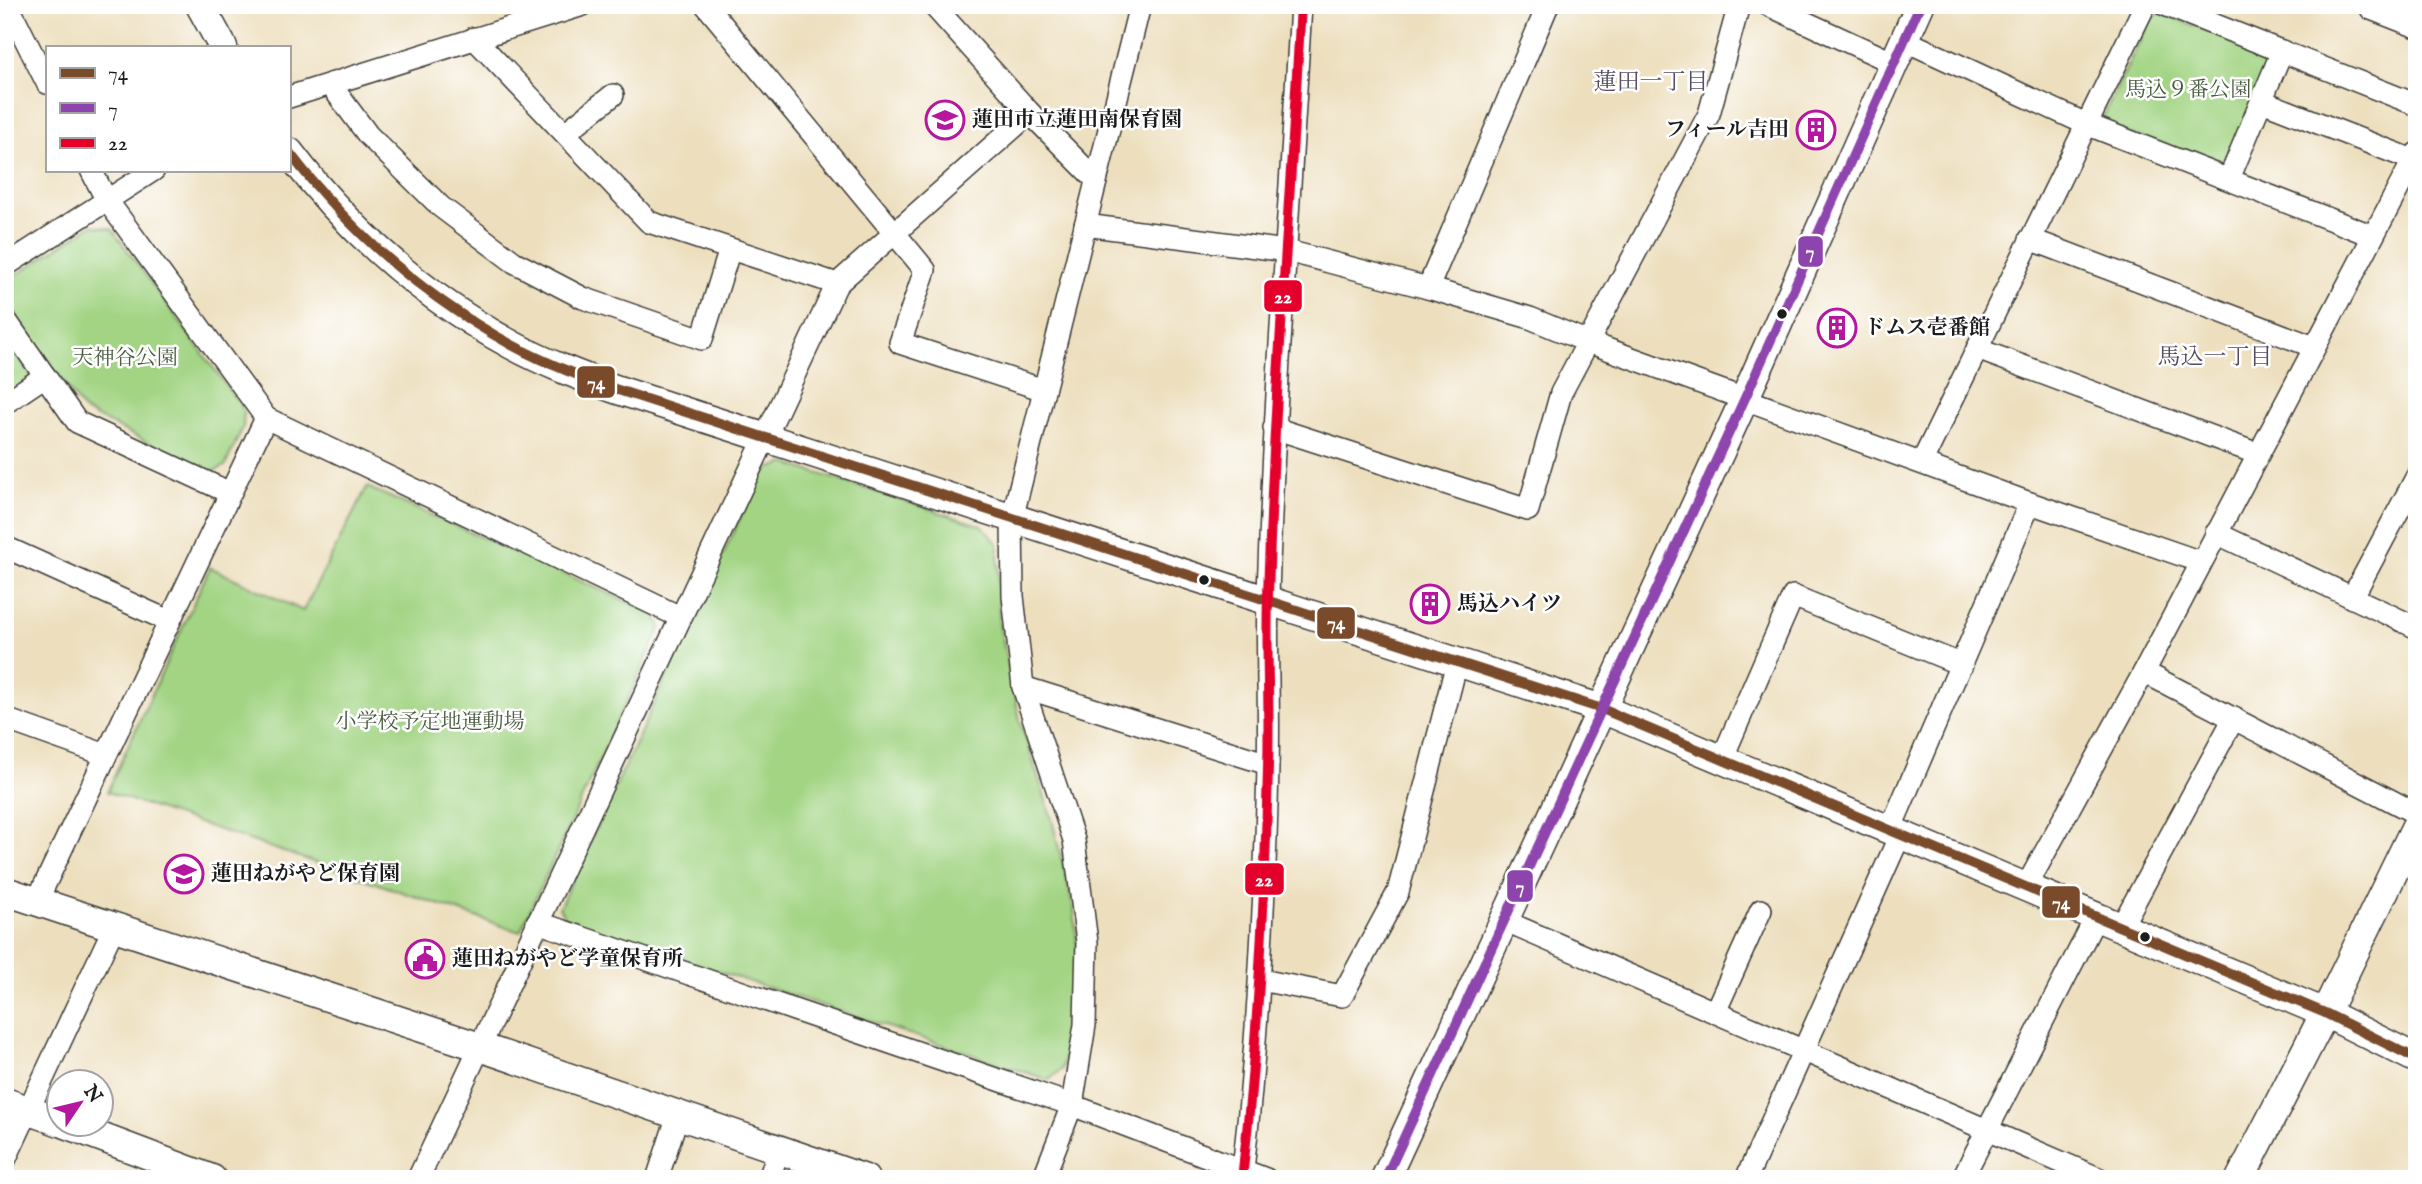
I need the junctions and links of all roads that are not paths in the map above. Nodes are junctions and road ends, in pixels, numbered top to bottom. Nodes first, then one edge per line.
1 (200, 5) edge
2 (583, 5) edge
3 (706, 5) edge
4 (933, 5) edge
5 (1140, 5) edge
6 (1301, 5) edge
7 (1548, 5) edge
8 (1739, 5) edge
9 (1768, 5) edge
10 (1920, 5) edge
11 (2145, 5) edge
12 (2165, 5) edge
13 (2371, 9) dead end
14 (10, 19) edge
15 (2417, 27) edge
16 (474, 38) junction
17 (222, 46) edge
18 (1899, 51) junction
19 (2282, 51) junction
20 (46, 81) edge
21 (330, 84) junction
22 (613, 95) dead end
23 (290, 97) edge
24 (2262, 101) junction
25 (2417, 105) edge
26 (1030, 113) junction
27 (2086, 124) junction
28 (565, 133) junction
29 (290, 153) edge
30 (2415, 157) edge
31 (92, 172) edge
32 (151, 172) edge
33 (1095, 179) junction
34 (2229, 180) junction
35 (106, 199) junction
36 (1085, 225) junction
37 (895, 233) junction
38 (2373, 236) junction
39 (2030, 239) junction
40 (730, 249) junction
41 (1287, 251) junction
42 (5, 266) edge
43 (836, 284) junction
44 (1428, 288) junction
45 (5, 319) edge
46 (1587, 342) junction
47 (2314, 347) junction
48 (1977, 349) junction
49 (45, 376) junction
50 (1044, 390) junction
51 (1745, 398) junction
52 (5, 403) edge
53 (265, 418) junction
54 (1273, 428) junction
55 (764, 438) junction
56 (2258, 454) junction
57 (1922, 462) junction
58 (2417, 477) edge
59 (230, 493) junction
60 (2030, 503) junction
61 (1012, 519) junction
62 (2216, 533) junction
63 (5, 547) edge
64 (2201, 562) junction
65 (2352, 598) junction
66 (1267, 601) junction
67 (680, 617) junction
68 (169, 621) junction
69 (2417, 628) edge
70 (1457, 662) junction
71 (1962, 665) junction
72 (2144, 672) junction
73 (1023, 687) junction
74 (1602, 709) junction
75 (2234, 718) junction
76 (5, 719) edge
77 (106, 755) junction
78 (1722, 759) junction
79 (1268, 764) junction
80 (2417, 814) edge
81 (1895, 832) junction
82 (2413, 842) edge
83 (2026, 887) junction
84 (5, 891) edge
85 (37, 901) junction
86 (1761, 910) dead end
87 (1504, 921) junction
88 (537, 922) junction
89 (2109, 922) junction
90 (114, 927) junction
91 (1261, 980) junction
92 (1715, 1012) junction
93 (2325, 1013) junction
94 (480, 1047) junction
95 (1804, 1052) junction
96 (2417, 1059) edge
97 (1072, 1105) junction
98 (17, 1106) edge
99 (678, 1115) junction
100 (46, 1117) edge
101 (1987, 1130) junction
102 (100, 1138) edge
103 (779, 1149) junction
104 (5, 1160) edge
105 (1243, 1170) junction
106 (212, 1179) edge
107 (418, 1179) edge
108 (657, 1179) edge
109 (769, 1179) edge
110 (865, 1179) edge
111 (1043, 1179) edge
112 (1266, 1179) edge
113 (1385, 1179) edge
114 (1746, 1179) edge
115 (1962, 1179) edge
116 (2101, 1179) edge
117 (2239, 1179) edge

1 - 17 street
2 - 16 street
3 - 37 street
4 - 26 street
5 - 33 street
6 - 41 street
7 - 44 street
8 - 46 street
9 - 18 street
10 - 18 street
11 - 27 street
12 - 19 street
13 - 15 street
14 - 20 street
16 - 21 street
16 - 28 street
18 - 27 street
18 - 51 street
19 - 24 street
19 - 25 street
21 - 23 street
21 - 40 street
22 - 28 street
24 - 30 street
24 - 34 street
26 - 33 street
26 - 37 street
27 - 34 street
27 - 39 street
28 - 40 street
29 - 55 street
30 - 38 street
31 - 35 street
32 - 35 street
33 - 36 street
34 - 38 street
35 - 42 street
35 - 53 street
36 - 41 street
36 - 50 street
37 - 43 street
37 - 50 street
38 - 47 street
39 - 47 street
39 - 48 street
40 - 43 street
41 - 44 street
41 - 54 street
43 - 55 street
44 - 46 street
45 - 49 street
46 - 51 street
46 - 54 street
47 - 56 street
48 - 56 street
48 - 57 street
49 - 52 street
49 - 59 street
50 - 61 street
51 - 57 street
51 - 74 street
53 - 59 street
53 - 67 street
54 - 66 street
55 - 61 street
55 - 67 street
56 - 62 street
57 - 60 street
58 - 65 street
59 - 68 street
60 - 64 street
60 - 71 street
61 - 66 street
61 - 73 street
62 - 64 street
62 - 65 street
63 - 68 street
64 - 72 street
65 - 69 street
66 - 70 street
66 - 79 street
67 - 88 street
68 - 77 street
70 - 74 street
70 - 91 street
71 - 78 street
71 - 81 street
72 - 75 street
72 - 83 street
73 - 79 street
73 - 97 street
74 - 78 street
74 - 87 street
75 - 80 street
75 - 89 street
76 - 77 street
77 - 85 street
78 - 81 street
79 - 91 street
81 - 83 street
81 - 95 street
82 - 93 street
83 - 89 street
84 - 85 street
85 - 90 street
86 - 92 street
87 - 92 street
87 - 113 street
88 - 94 street
88 - 97 street
89 - 93 street
89 - 101 street
90 - 94 street
90 - 98 street
91 - 105 street
92 - 95 street
93 - 96 street
93 - 117 street
94 - 99 street
94 - 107 street
95 - 101 street
95 - 114 street
97 - 105 street
97 - 111 street
98 - 100 street
98 - 104 street
99 - 103 street
99 - 108 street
101 - 115 street
101 - 116 street
102 - 106 street
103 - 109 street
103 - 110 street
105 - 112 street

